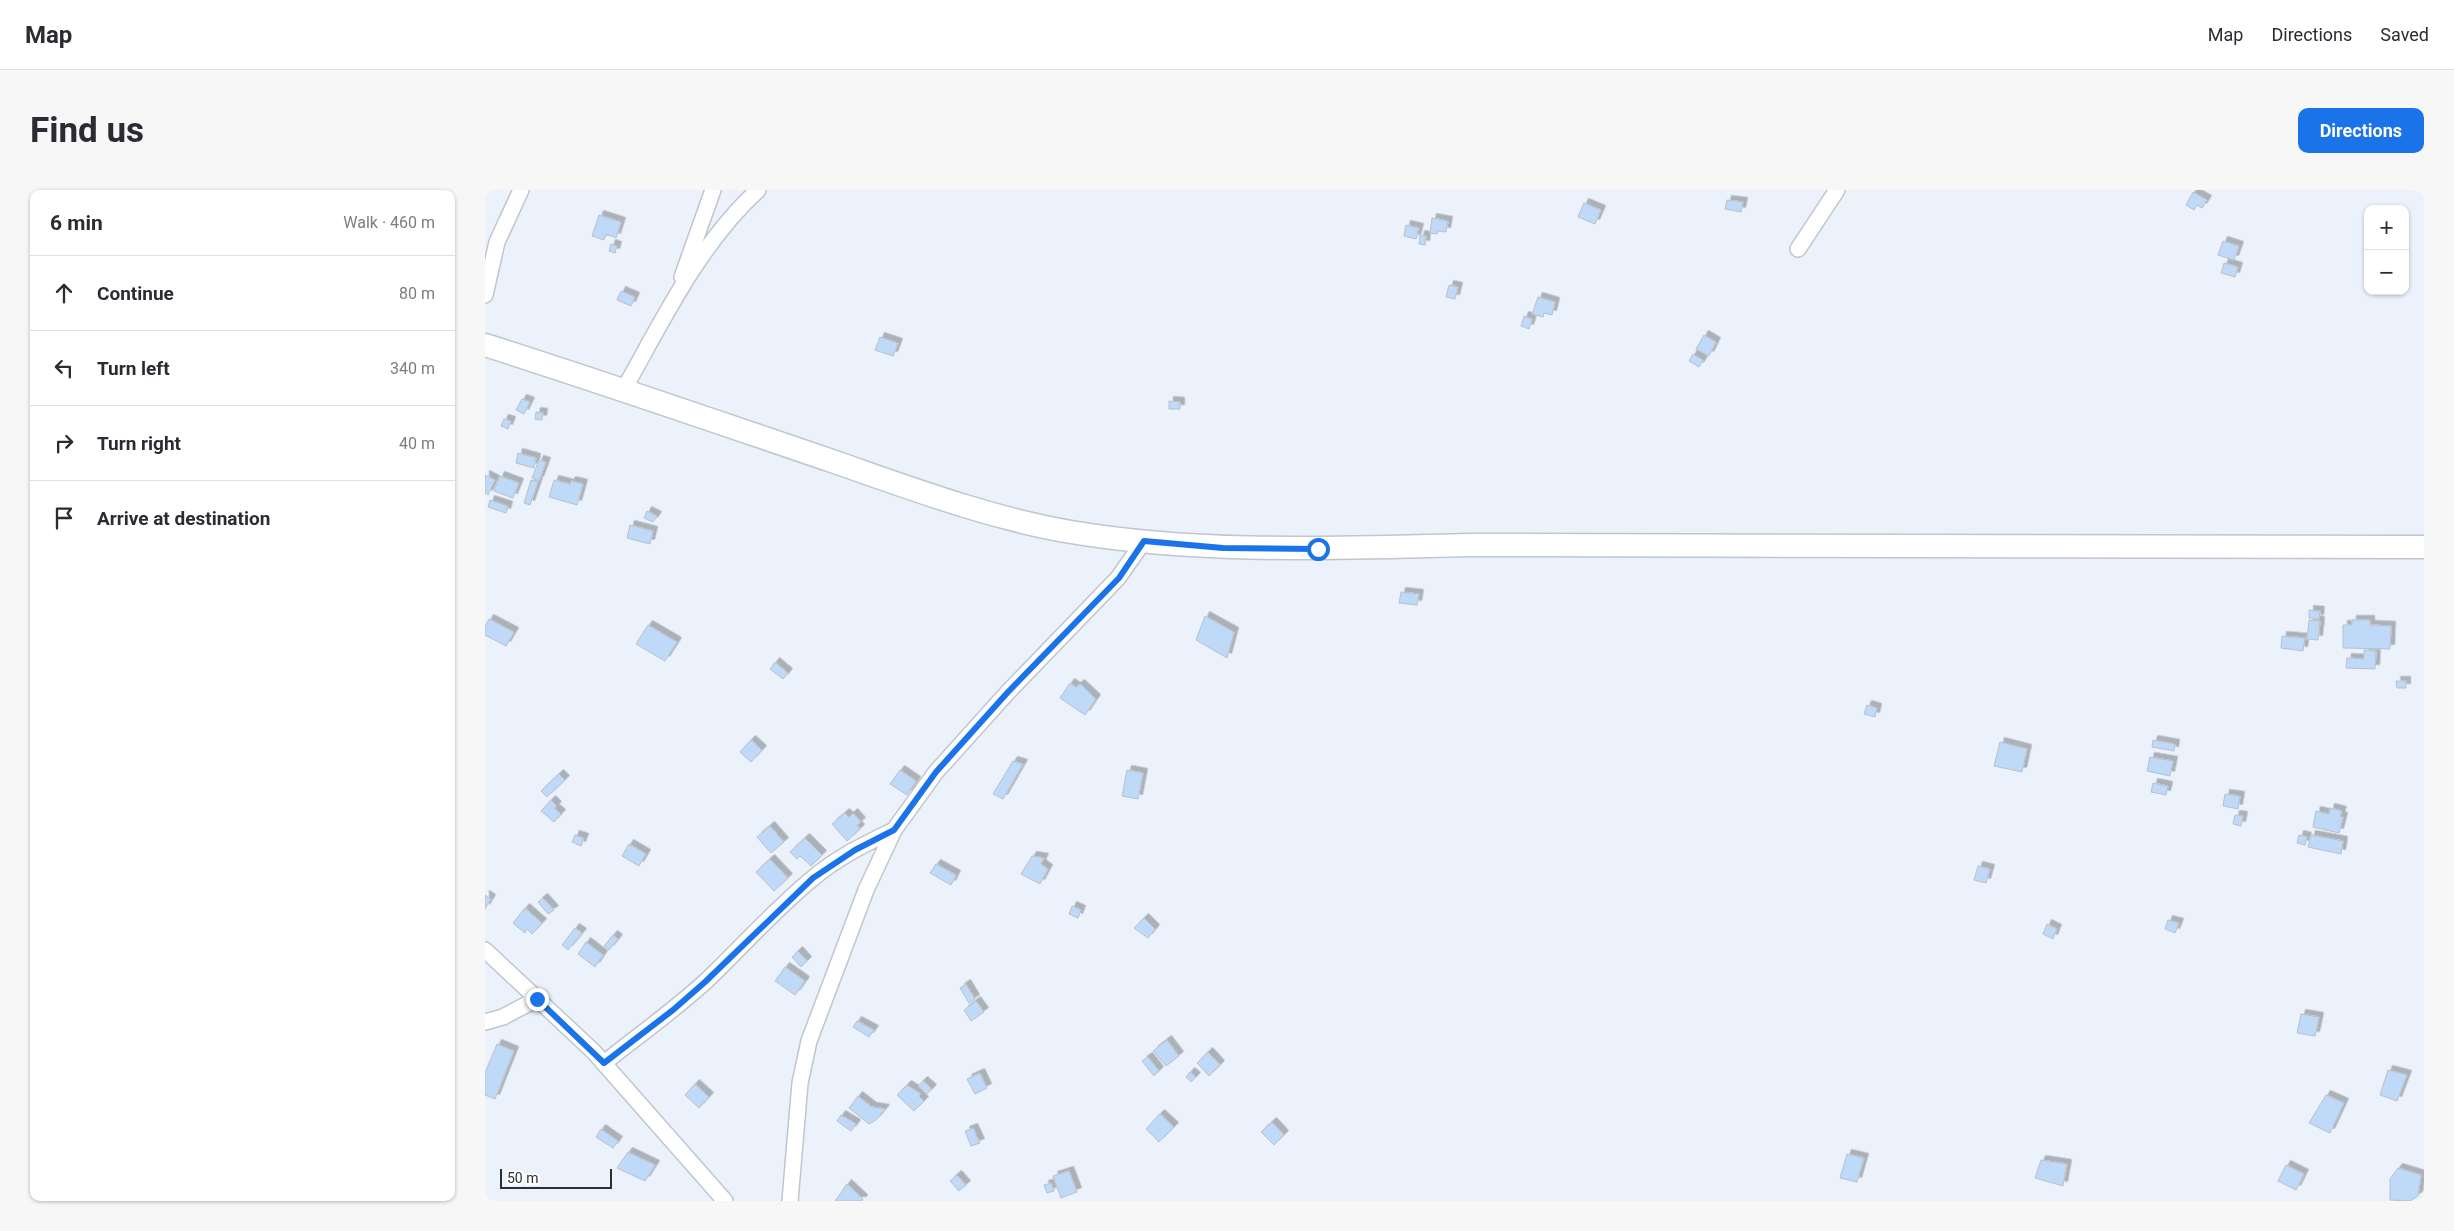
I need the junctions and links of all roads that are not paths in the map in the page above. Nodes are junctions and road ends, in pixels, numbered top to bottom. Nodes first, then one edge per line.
1 (521, 190) edge
2 (713, 190) edge
3 (758, 190) edge
4 (1837, 190) edge
5 (1798, 249) dead end
6 (485, 295) edge
7 (677, 295) junction
8 (485, 345) edge
9 (624, 389) junction
10 (1144, 541) junction
11 (2424, 547) edge
12 (894, 830) junction
13 (485, 950) edge
14 (537, 999) junction
15 (485, 1022) edge
16 (604, 1063) junction
17 (725, 1201) edge
18 (790, 1201) edge

1 - 6 street
2 - 7 street
3 - 7 street
4 - 5 street
7 - 9 street
8 - 9 main road
9 - 10 main road
10 - 11 main road
10 - 12 street
12 - 16 street
12 - 18 street
13 - 14 street
14 - 15 street
14 - 16 street
16 - 17 street

